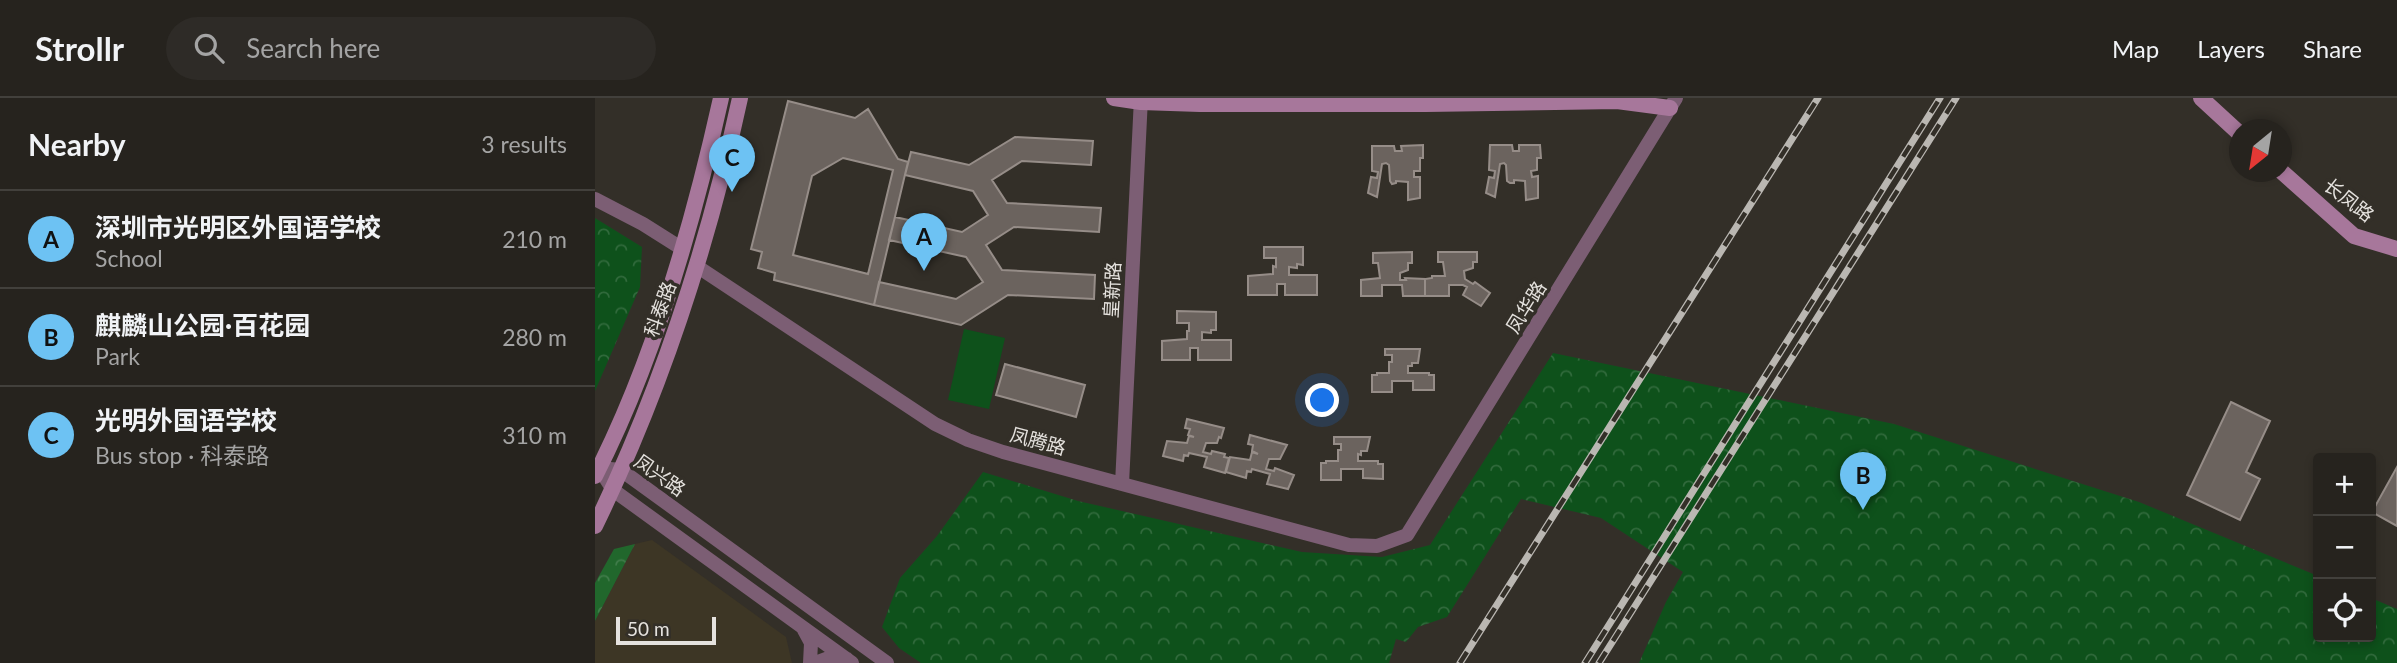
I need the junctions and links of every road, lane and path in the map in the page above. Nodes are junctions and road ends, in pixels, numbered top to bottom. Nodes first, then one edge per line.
1 (721, 98) edge
2 (740, 98) edge
3 (1114, 98) edge
4 (2201, 98) edge
5 (1141, 100) edge
6 (1466, 101) edge
7 (1673, 103) edge
8 (2229, 124) edge
9 (2292, 181) edge
10 (595, 199) edge
11 (681, 248) junction
12 (2397, 249) edge
13 (698, 267) junction
14 (621, 470) junction
15 (597, 472) edge
16 (1122, 484) junction
17 (613, 490) junction
18 (595, 526) edge
19 (1407, 535) joint
20 (801, 626) junction
21 (849, 661) edge
22 (812, 663) edge
23 (887, 663) edge

1 - 11 main road, 科泰路
2 - 13 main road, 科泰路
3 - 5 main road
4 - 8 main road
5 - 6 main road
5 - 16 street, 皇新路
6 - 7 main road
7 - 19 street, 凤华路
9 - 12 main road, 长凤路
10 - 11 street
11 - 15 main road, 科泰路
13 - 14 main road, 科泰路
13 - 16 street, 凤腾路
14 - 15 street, 凤兴路
14 - 17 main road, 科泰路
14 - 23 street, 凤兴路
15 - 17 street, 凤兴路
16 - 19 street, 凤腾路
17 - 18 main road, 科泰路
17 - 20 street, 凤兴路
20 - 21 street, 凤兴路
20 - 22 street
21 - 22 street

